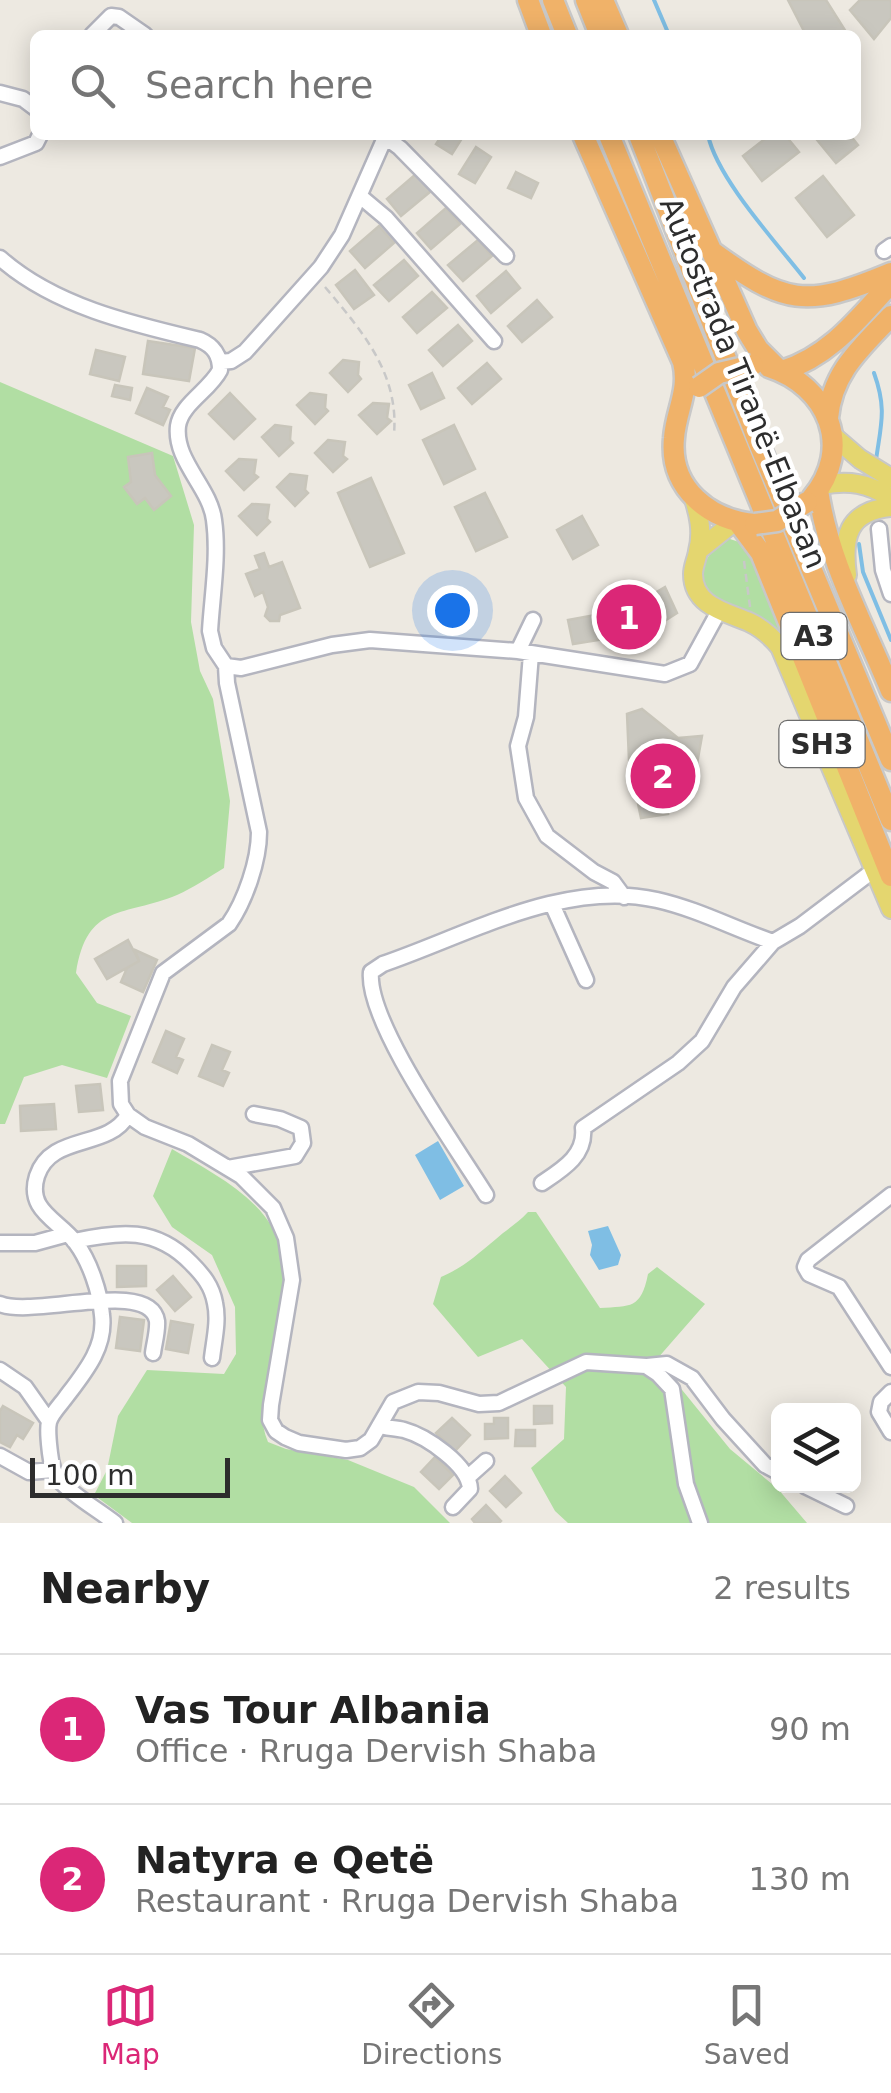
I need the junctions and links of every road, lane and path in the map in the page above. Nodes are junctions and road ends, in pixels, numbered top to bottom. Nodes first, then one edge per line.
1 (528, 0) edge
2 (552, 0) edge
3 (586, 0) edge
4 (603, 0) edge
5 (97, 30) edge
6 (138, 30) edge
7 (539, 30) edge
8 (565, 30) edge
9 (598, 30) edge
10 (616, 30) edge
11 (0, 94) edge
12 (30, 103) edge
13 (38, 140) edge
14 (585, 140) edge
15 (611, 140) edge
16 (641, 140) edge
17 (662, 140) edge
18 (0, 157) edge
19 (361, 197) junction
20 (708, 248) junction
21 (506, 256) dead end
22 (0, 258) edge
23 (891, 273) edge
24 (313, 275) junction
25 (891, 283) edge
26 (891, 316) edge
27 (494, 342) dead end
28 (220, 362) junction
29 (781, 371) junction
30 (682, 408) junction
31 (830, 426) junction
32 (394, 434) dead end
33 (891, 478) edge
34 (816, 492) junction
35 (693, 496) junction
36 (891, 498) edge
37 (891, 508) edge
38 (742, 523) junction
39 (879, 529) dead end
40 (699, 550) junction
41 (743, 550) dead end
42 (850, 591) junction
43 (891, 594) edge
44 (740, 604) dead end
45 (719, 612) junction
46 (532, 620) dead end
47 (524, 653) junction
48 (226, 666) junction
49 (891, 691) edge
50 (891, 760) edge
51 (891, 820) edge
52 (882, 873) edge
53 (624, 897) junction
54 (552, 904) junction
55 (891, 909) edge
56 (773, 942) junction
57 (586, 980) dead end
58 (128, 1114) junction
59 (254, 1114) dead end
60 (228, 1168) junction
61 (542, 1182) dead end
62 (486, 1194) dead end
63 (891, 1196) edge
64 (71, 1238) junction
65 (0, 1244) edge
66 (100, 1302) junction
67 (0, 1304) edge
68 (153, 1353) dead end
69 (212, 1358) dead end
70 (646, 1366) junction
71 (891, 1367) edge
72 (0, 1370) edge
73 (891, 1392) edge
74 (49, 1421) junction
75 (379, 1426) junction
76 (891, 1432) edge
77 (0, 1456) edge
78 (486, 1462) dead end
79 (771, 1468) edge
80 (53, 1470) junction
81 (467, 1478) junction
82 (819, 1493) edge
83 (846, 1506) dead end
84 (453, 1507) dead end
85 (115, 1523) edge
86 (700, 1523) edge

1 - 7 highway
2 - 8 highway
3 - 9 highway
4 - 10 highway
5 - 6 street
11 - 12 street
13 - 18 street
14 - 30 highway
15 - 51 highway, Autostrada Tiranë-Elbasan / A3
16 - 50 highway, Autostrada Tiranë-Elbasan / A3
17 - 20 highway
19 - 21 street
19 - 24 street
19 - 27 street
20 - 23 highway
20 - 29 highway
22 - 28 street
24 - 28 street
24 - 32 path
25 - 29 highway
26 - 31 highway
28 - 48 street
29 - 30 highway, bridge
29 - 31 highway
30 - 35 highway
31 - 33 main road
31 - 34 highway
34 - 36 main road
34 - 38 highway, bridge
34 - 42 highway
35 - 38 highway
35 - 40 main road
37 - 42 main road
38 - 40 main road
38 - 52 highway
39 - 43 street
40 - 45 main road
41 - 44 path
42 - 49 highway
45 - 47 street
45 - 52 main road, SH3
46 - 47 street
47 - 48 street
47 - 53 street
48 - 58 street
52 - 55 main road, SH3
52 - 56 street
53 - 54 street
53 - 56 street
54 - 57 street
54 - 62 street
56 - 61 street
58 - 60 street
58 - 64 street
59 - 60 street
60 - 75 street
63 - 71 street
64 - 65 street
64 - 66 street
64 - 69 street
66 - 67 street
66 - 68 street
66 - 74 street
70 - 75 street
70 - 79 street
70 - 86 street
72 - 74 street
73 - 76 street
74 - 80 street
75 - 81 street
77 - 80 street
78 - 81 street
80 - 85 street
81 - 84 street
82 - 83 street

